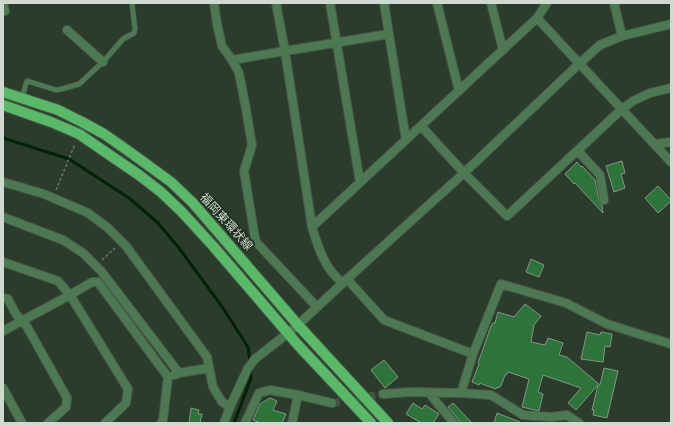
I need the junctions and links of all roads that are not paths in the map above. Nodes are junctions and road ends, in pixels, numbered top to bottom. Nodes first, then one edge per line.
1 (132, 3) edge
2 (214, 3) edge
3 (276, 3) edge
4 (330, 3) edge
5 (384, 3) edge
6 (437, 3) edge
7 (491, 3) edge
8 (547, 3) edge
9 (614, 3) edge
10 (537, 18) junction
11 (671, 24) edge
12 (67, 30) dead end
13 (389, 34) junction
14 (622, 36) junction
15 (337, 43) junction
16 (503, 50) junction
17 (284, 51) junction
18 (232, 60) junction
19 (102, 62) junction
20 (580, 63) junction
21 (671, 88) edge
22 (459, 91) junction
23 (3, 92) edge
24 (22, 97) junction
25 (3, 105) edge
26 (622, 109) junction
27 (421, 126) junction
28 (406, 140) junction
29 (671, 142) edge
30 (655, 144) junction
31 (578, 151) junction
32 (671, 162) edge
33 (464, 173) junction
34 (3, 182) edge
35 (360, 182) junction
36 (604, 200) dead end
37 (3, 217) edge
38 (312, 227) junction
39 (3, 262) edge
40 (345, 281) junction
41 (70, 295) junction
42 (3, 298) edge
43 (317, 307) junction
44 (21, 321) junction
45 (298, 325) junction
46 (3, 331) edge
47 (288, 333) junction
48 (671, 344) edge
49 (473, 354) junction
50 (209, 368) junction
51 (179, 373) junction
52 (168, 377) junction
53 (3, 388) edge
54 (429, 393) junction
55 (461, 393) junction
56 (383, 394) tunnel mouth
57 (298, 395) junction
58 (332, 403) tunnel mouth
59 (230, 407) junction
60 (551, 420) edge
61 (22, 423) edge
62 (48, 423) edge
63 (105, 423) edge
64 (161, 423) edge
65 (224, 423) edge
66 (245, 423) edge
67 (292, 423) edge
68 (371, 423) edge
69 (388, 423) edge
70 (454, 423) edge
71 (579, 423) edge

1 - 19 lane
2 - 18 street
3 - 17 street
4 - 15 street
5 - 13 street
6 - 22 street
7 - 16 street
8 - 10 street
9 - 14 street
10 - 16 street
10 - 20 street
11 - 14 street
12 - 19 street
13 - 15 street
13 - 28 street
14 - 20 street
15 - 17 street
15 - 35 street
16 - 22 street
17 - 18 street
17 - 38 street
18 - 43 street
19 - 24 lane
20 - 26 street
20 - 33 street
21 - 26 street
22 - 27 street
23 - 24 main road, 福岡東環状線
24 - 45 main road, 福岡東環状線
25 - 47 main road
26 - 30 street
26 - 31 street
27 - 28 street
27 - 33 street
28 - 35 street
29 - 30 street
30 - 32 street
31 - 33 street
31 - 36 street
33 - 40 street
34 - 50 street
35 - 38 street
37 - 51 street
38 - 40 street
39 - 41 street
40 - 43 street
40 - 49 street
41 - 44 street
41 - 52 street
41 - 63 street
42 - 44 street
43 - 45 street
44 - 46 street
44 - 62 street
45 - 47 street
45 - 69 main road, 福岡東環状線
47 - 59 street
47 - 68 main road
48 - 49 street
49 - 55 street
50 - 51 street
50 - 59 street
51 - 52 street
52 - 64 street
53 - 61 street
54 - 55 street
54 - 56 street
54 - 70 street
55 - 60 street
57 - 58 street
57 - 66 street
57 - 67 street
59 - 65 street
60 - 71 street

